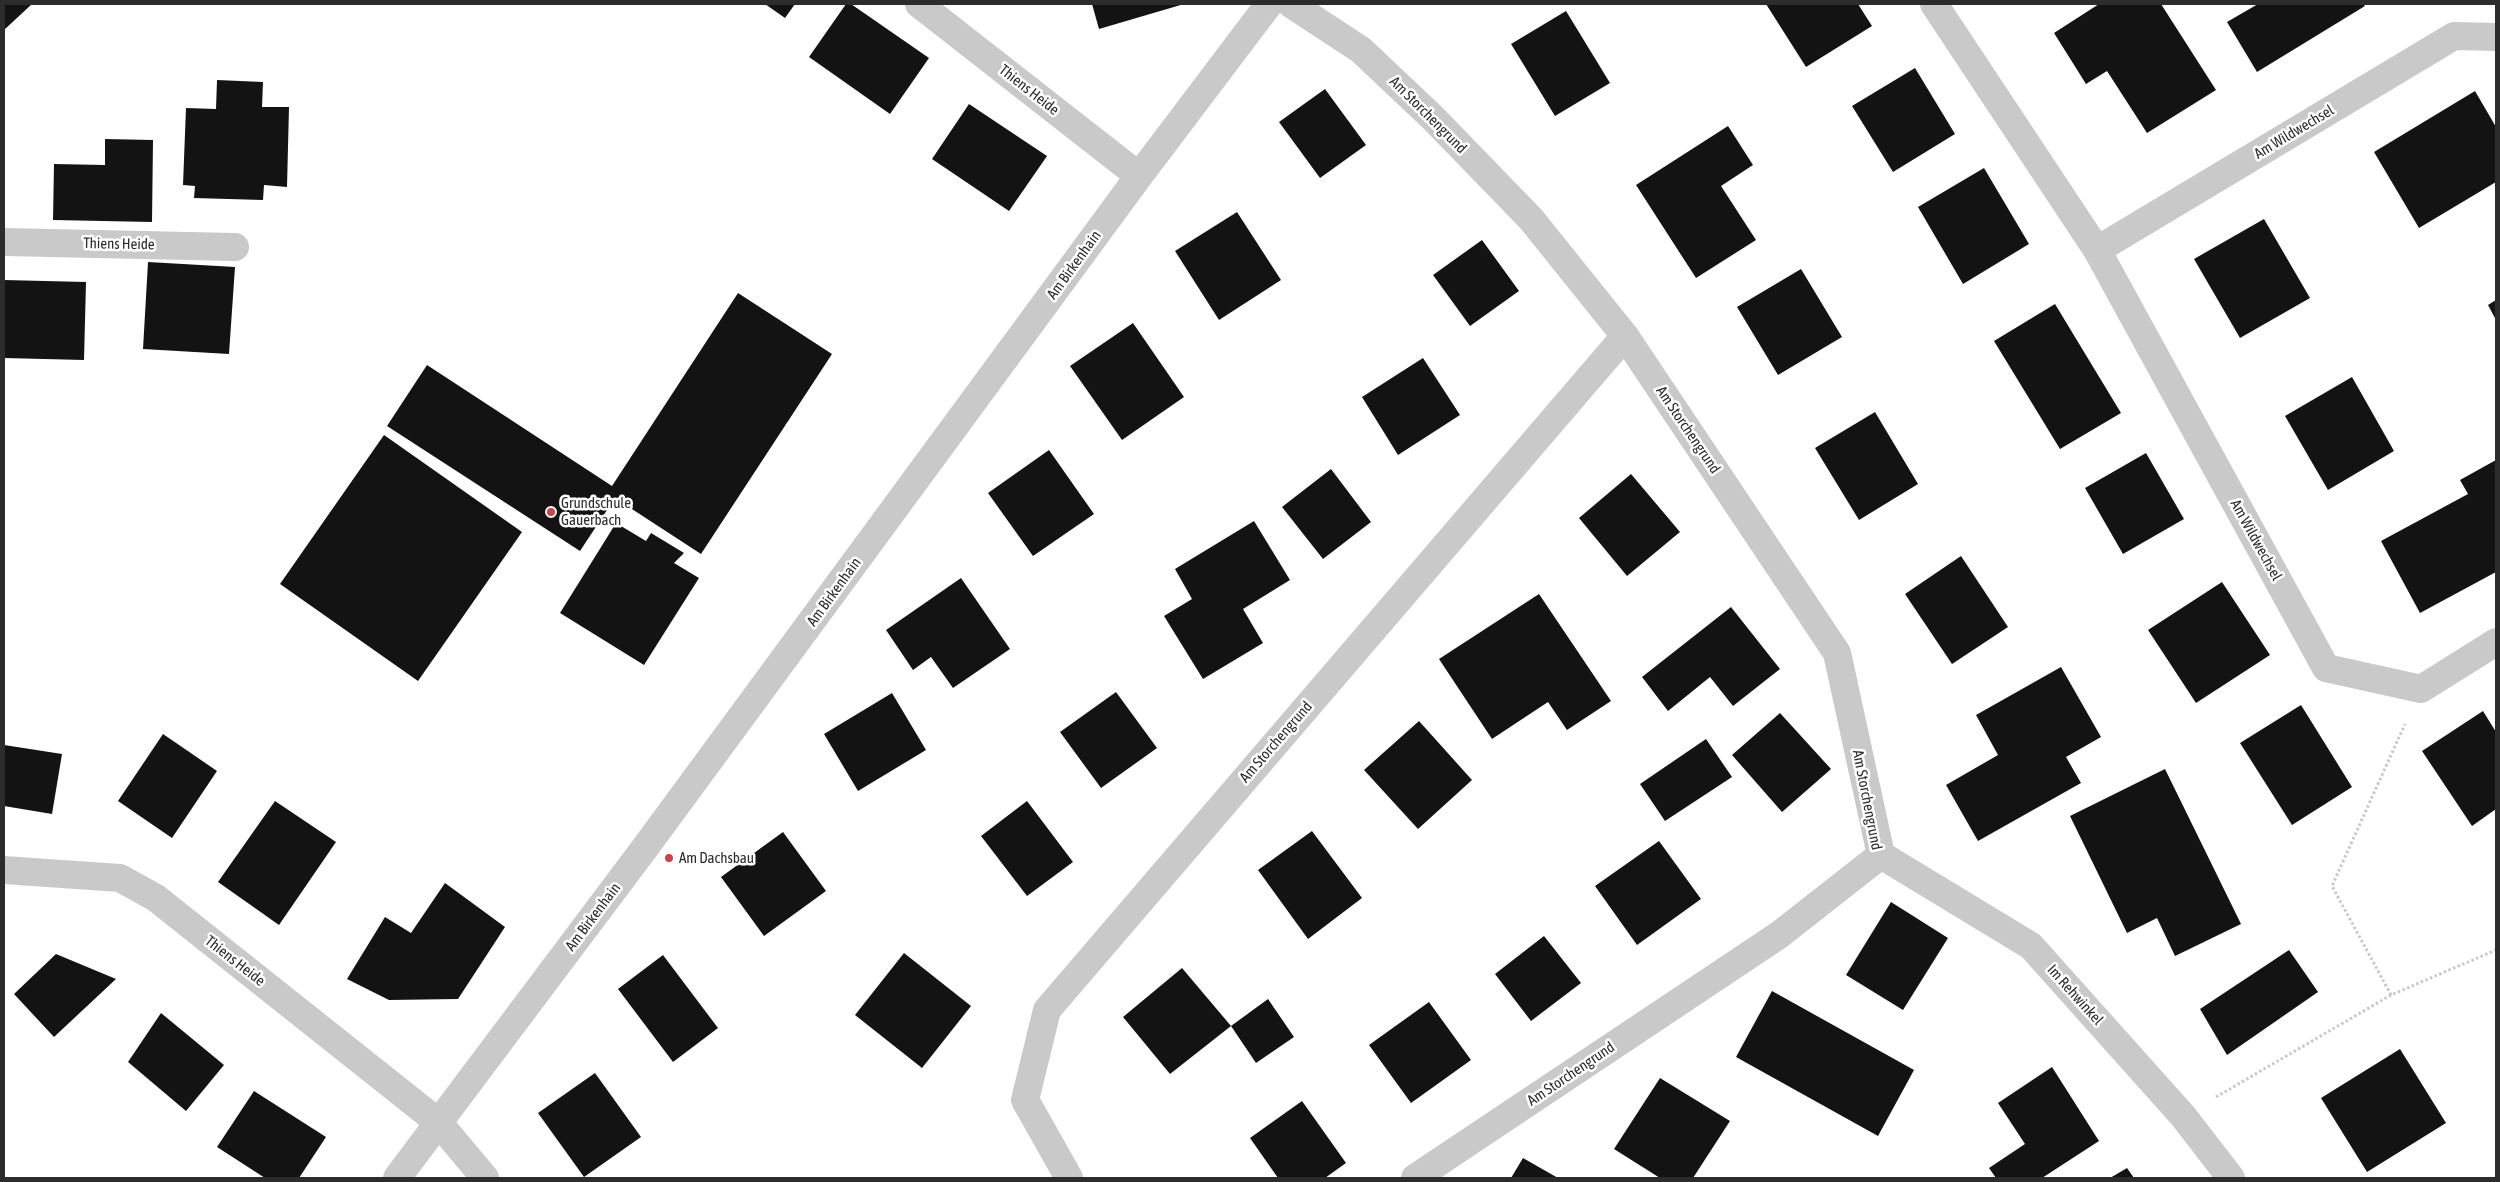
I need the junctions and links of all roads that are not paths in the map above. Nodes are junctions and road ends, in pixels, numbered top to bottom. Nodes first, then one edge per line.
1 (919, 4) edge
2 (1269, 4) edge
3 (1291, 4) edge
4 (1934, 4) edge
5 (2496, 37) edge
6 (1139, 176) junction
7 (4, 242) edge
8 (234, 247) dead end
9 (2097, 250) junction
10 (1625, 336) junction
11 (2496, 642) edge
12 (1881, 854) junction
13 (4, 870) edge
14 (438, 1122) junction
15 (397, 1178) edge
16 (485, 1178) edge
17 (1069, 1178) edge
18 (1414, 1178) edge
19 (2231, 1178) edge

1 - 6 street, Thiens Heide
2 - 6 street, Am Birkenhain
3 - 10 street, Am Storchengrund
4 - 9 street, Am Wildwechsel
5 - 9 street, Am Wildwechsel
6 - 14 street, Am Birkenhain
7 - 8 street, Thiens Heide
9 - 11 street, Am Wildwechsel
10 - 12 street, Am Storchengrund
10 - 17 street, Am Storchengrund
12 - 18 street, Am Storchengrund
12 - 19 street, Im Rehwinkel
13 - 14 street, Thiens Heide
14 - 15 street, Am Birkenhain
14 - 16 street

